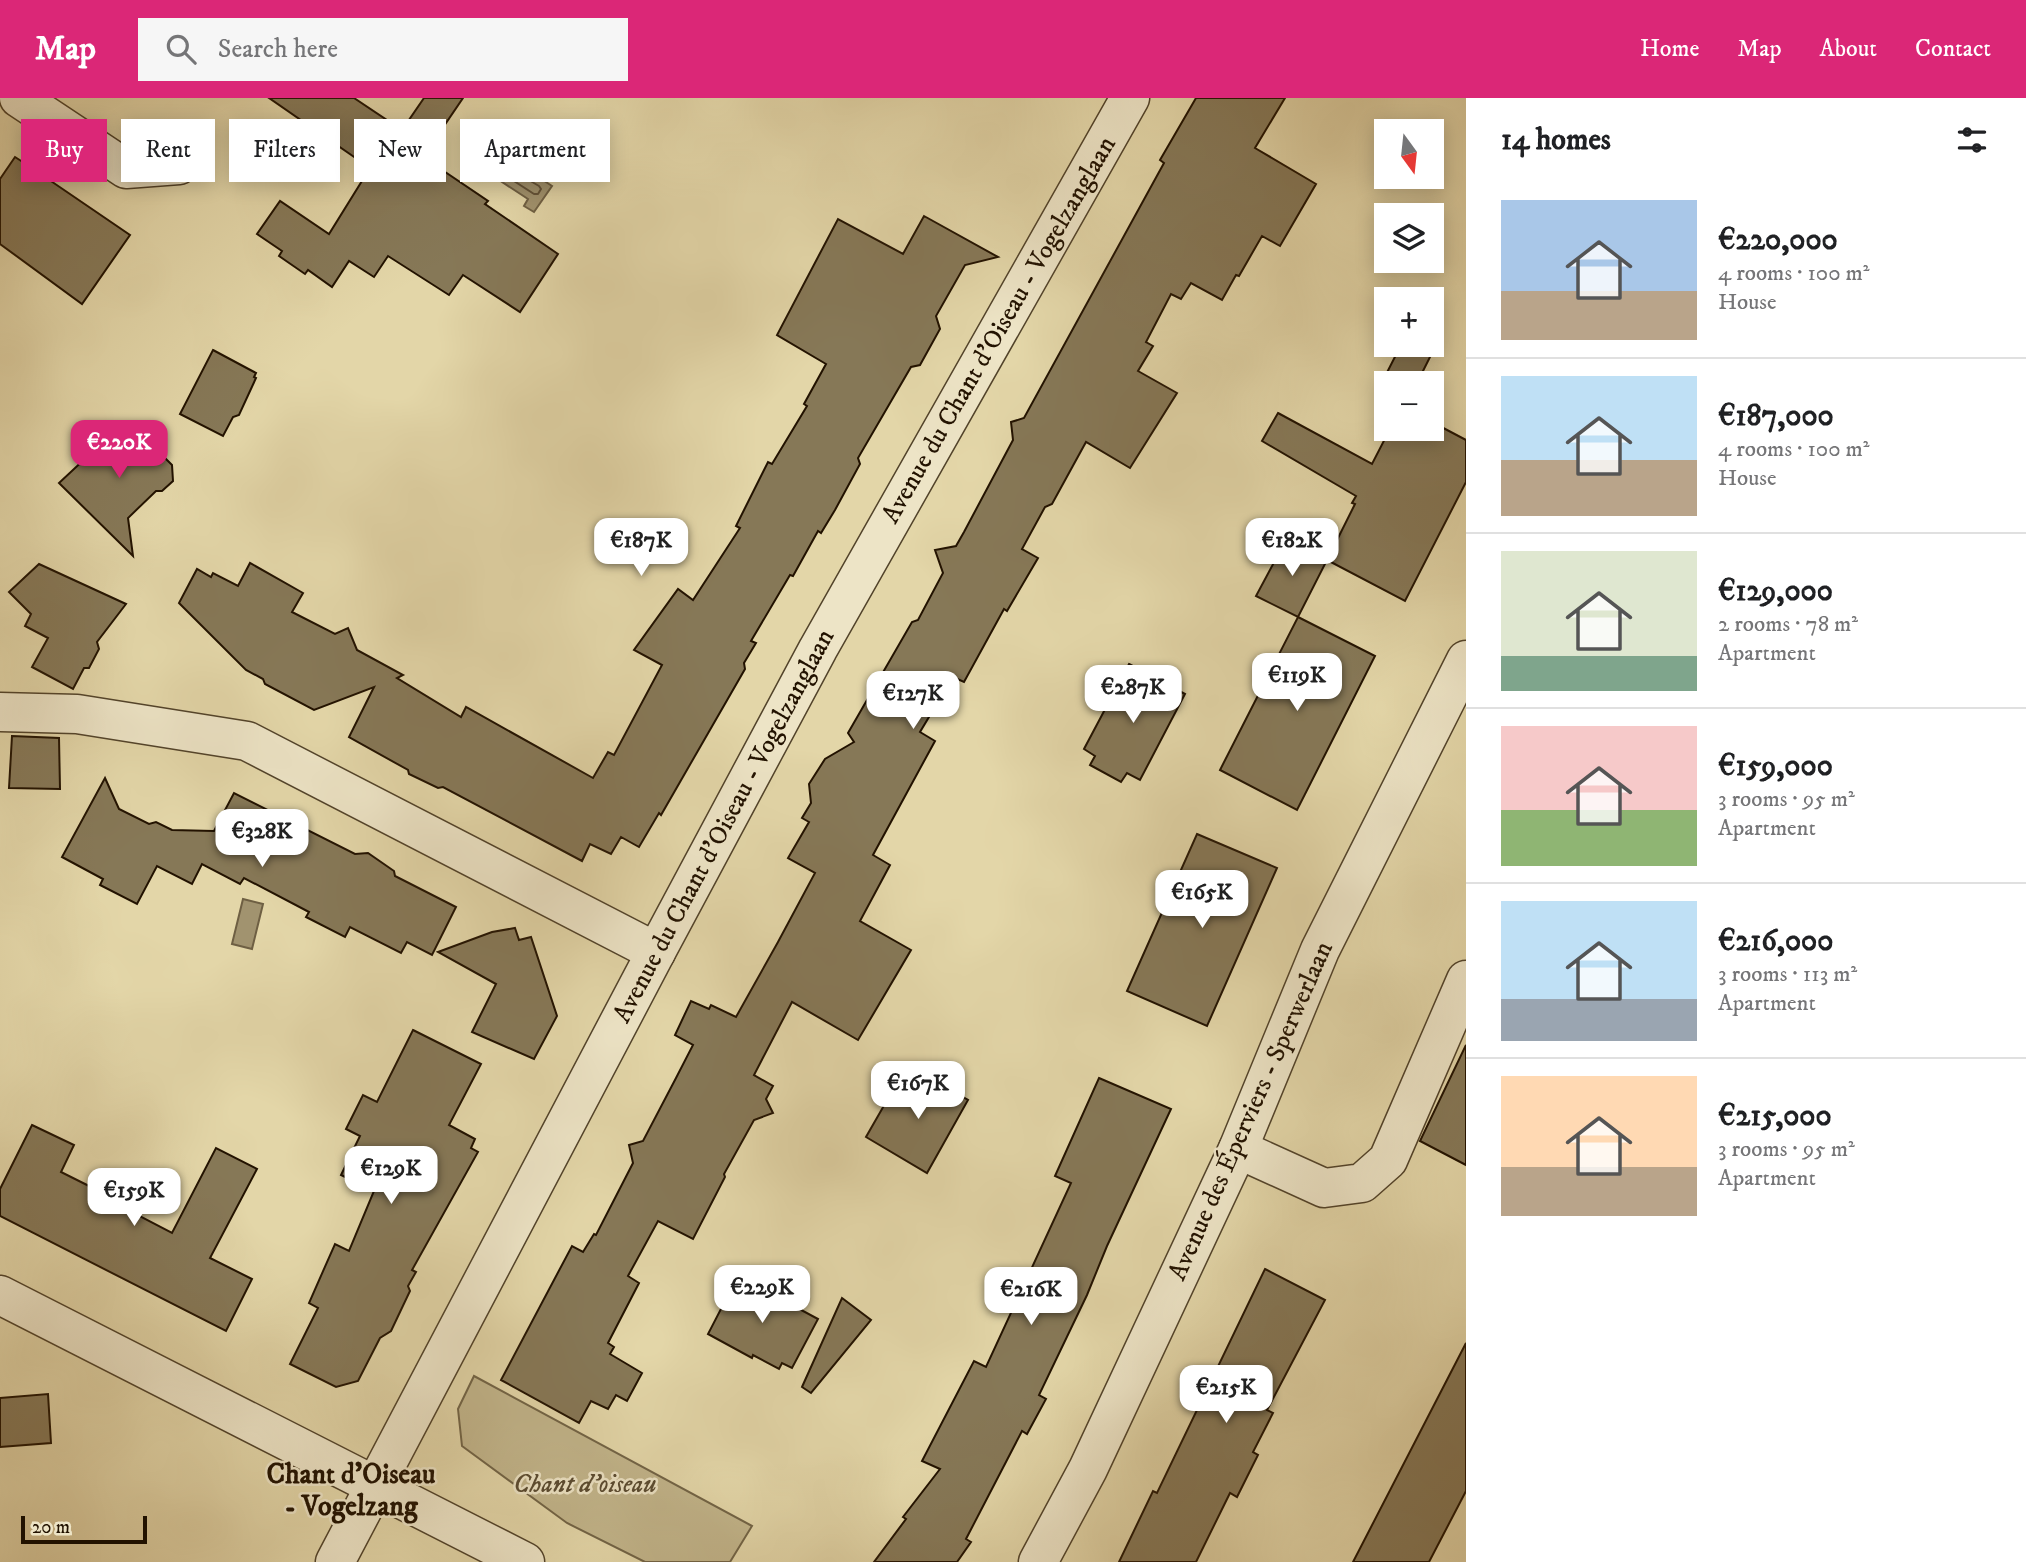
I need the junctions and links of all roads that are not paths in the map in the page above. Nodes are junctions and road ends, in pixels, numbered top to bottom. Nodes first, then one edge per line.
1 (19, 98) edge
2 (1130, 98) edge
3 (121, 166) edge
4 (1466, 660) edge
5 (0, 712) edge
6 (656, 952) junction
7 (1466, 980) edge
8 (1238, 1149) junction
9 (4, 1302) edge
10 (375, 1485) junction
11 (335, 1562) edge
12 (525, 1562) edge
13 (1038, 1562) edge

1 - 3 street
2 - 6 street, Avenue du Chant d'Oiseau - Vogelzanglaan
4 - 8 street, Avenue des Éperviers - Sperwerlaan
5 - 6 street
6 - 10 street, Avenue du Chant d'Oiseau - Vogelzanglaan
7 - 8 street
8 - 13 street, Avenue des Éperviers - Sperwerlaan
9 - 10 street
10 - 11 street, Avenue du Chant d'Oiseau - Vogelzanglaan
10 - 12 street

